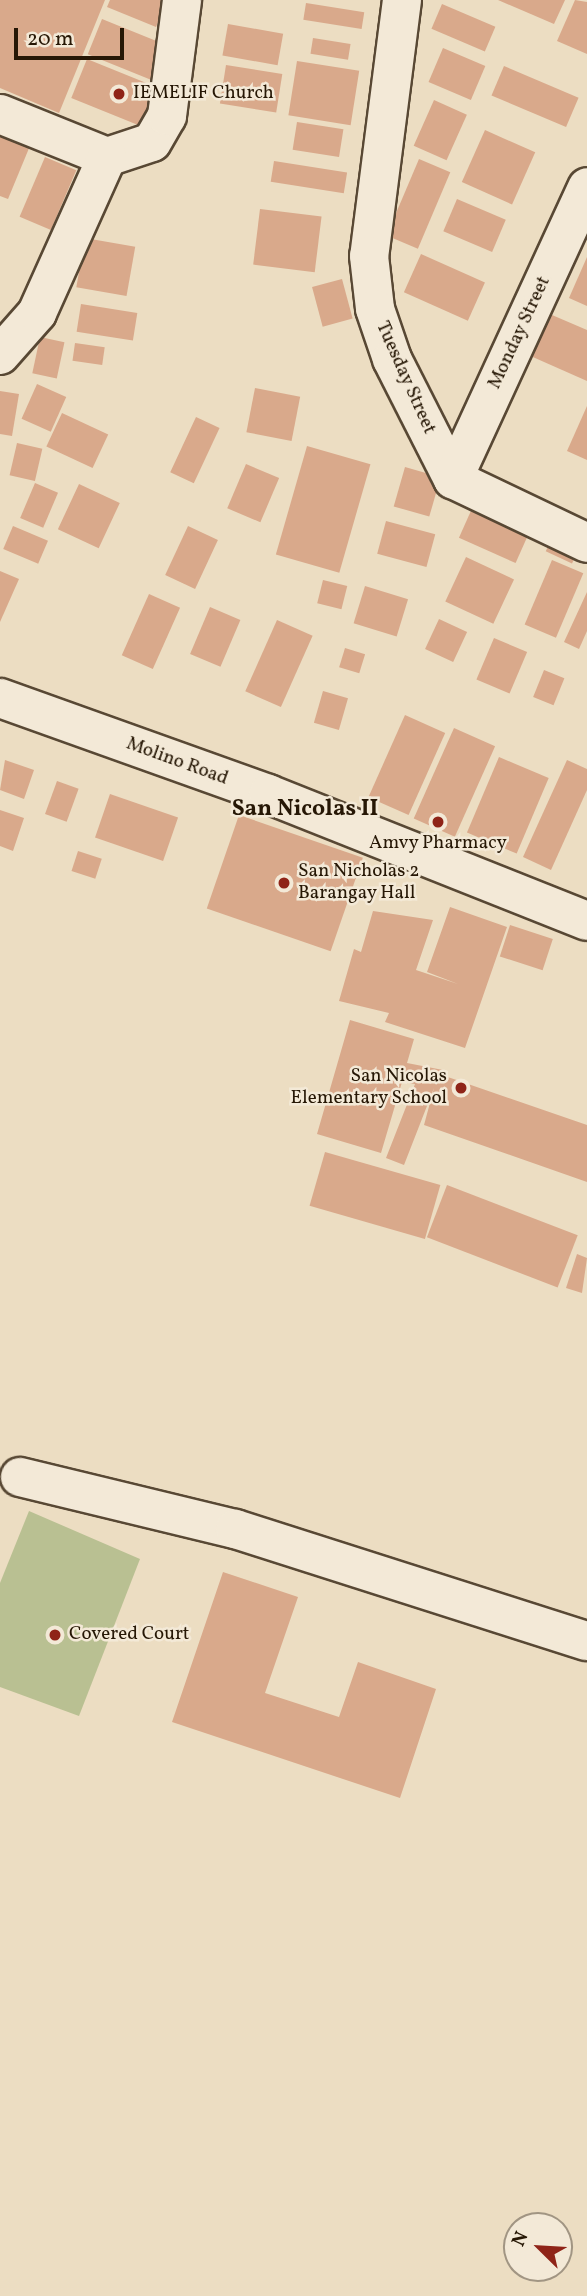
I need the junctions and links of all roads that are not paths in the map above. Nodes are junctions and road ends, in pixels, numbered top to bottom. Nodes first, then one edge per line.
1 (182, 0) edge
2 (402, 0) edge
3 (0, 114) edge
4 (107, 157) junction
5 (587, 187) edge
6 (0, 355) edge
7 (453, 479) junction
8 (587, 542) edge
9 (0, 698) edge
10 (586, 916) edge
11 (20, 1477) dead end
12 (587, 1640) edge

1 - 4 street
2 - 7 street, Tuesday Street
3 - 4 street
4 - 6 street
5 - 7 street, Monday Street
7 - 8 street
9 - 10 street, Molino Road
11 - 12 street

